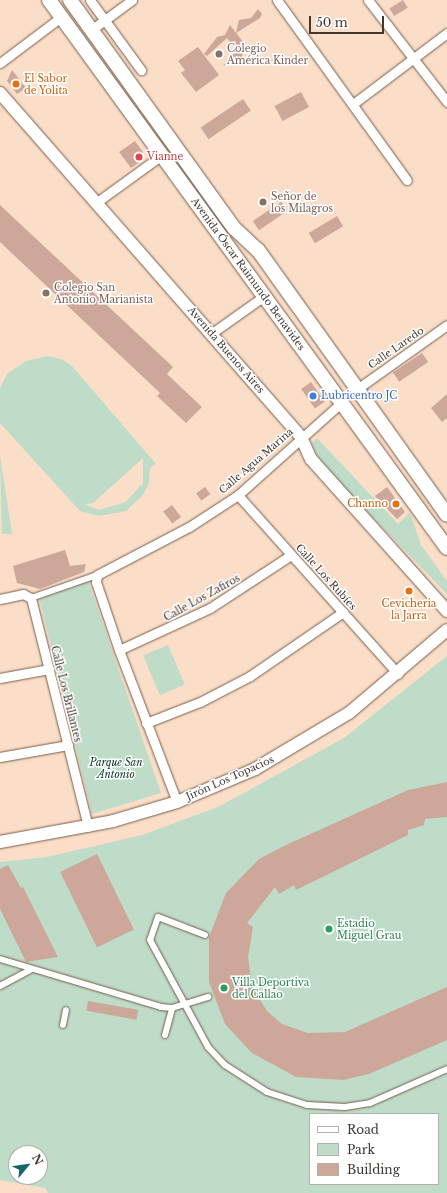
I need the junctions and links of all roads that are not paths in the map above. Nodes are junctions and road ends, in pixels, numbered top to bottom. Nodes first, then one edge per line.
1 (48, 0) edge
2 (70, 0) edge
3 (90, 0) edge
4 (132, 0) edge
5 (277, 0) edge
6 (368, 0) edge
7 (61, 17) junction
8 (105, 20) junction
9 (91, 30) junction
10 (447, 33) edge
11 (413, 59) junction
12 (0, 63) edge
13 (141, 70) dead end
14 (127, 80) junction
15 (114, 90) junction
16 (0, 93) edge
17 (447, 102) edge
18 (353, 104) junction
19 (162, 155) junction
20 (407, 180) dead end
21 (97, 202) junction
22 (264, 296) junction
23 (302, 312) junction
24 (447, 325) edge
25 (286, 327) junction
26 (212, 333) junction
27 (357, 389) junction
28 (341, 403) junction
29 (301, 437) junction
30 (238, 495) junction
31 (447, 514) edge
32 (447, 548) edge
33 (291, 555) junction
34 (97, 575) junction
35 (27, 596) junction
36 (0, 599) edge
37 (447, 611) edge
38 (343, 612) junction
39 (447, 630) edge
40 (119, 650) junction
41 (49, 669) junction
42 (398, 674) junction
43 (0, 678) edge
44 (146, 723) junction
45 (68, 745) junction
46 (0, 757) edge
47 (177, 802) junction
48 (88, 827) junction
49 (0, 842) edge
50 (206, 934) dead end
51 (0, 959) edge
52 (32, 969) junction
53 (0, 986) edge
54 (208, 997) dead end
55 (185, 1005) junction
56 (172, 1008) junction
57 (66, 1010) dead end
58 (62, 1025) dead end
59 (165, 1035) dead end
60 (447, 1069) edge

1 - 7 main road, Avenida Óscar Raimundo Benavides
2 - 9 main road, Avenida Óscar Raimundo Benavides
3 - 8 street
4 - 8 street
5 - 18 street
6 - 11 street
7 - 12 street
7 - 15 main road, Avenida Óscar Raimundo Benavides
8 - 9 street
8 - 13 street
9 - 14 main road, Avenida Óscar Raimundo Benavides
10 - 11 street
11 - 17 street
11 - 18 street
14 - 15 main road
14 - 23 main road, Avenida Óscar Raimundo Benavides
15 - 19 main road, Avenida Óscar Raimundo Benavides
16 - 21 main road, Avenida Buenos Aires
18 - 20 street
19 - 21 street
19 - 22 main road, Avenida Óscar Raimundo Benavides
21 - 26 main road, Avenida Buenos Aires
22 - 23 main road
22 - 25 main road, Avenida Óscar Raimundo Benavides
22 - 26 street
23 - 25 main road
23 - 27 main road, Avenida Óscar Raimundo Benavides
24 - 27 street, Calle Laredo
25 - 28 main road, Avenida Óscar Raimundo Benavides
26 - 29 main road, Avenida Buenos Aires
27 - 31 main road, Avenida Óscar Raimundo Benavides
28 - 29 street, Calle Agua Marina
28 - 32 main road, Avenida Óscar Raimundo Benavides
29 - 30 street, Calle Agua Marina
29 - 37 main road, Avenida Buenos Aires
30 - 33 street, Calle Los Rubíes
30 - 34 street, Calle Agua Marina
33 - 38 street, Calle Los Rubíes
33 - 40 street, Calle Los Zafiros
34 - 35 street
34 - 40 street
35 - 36 street
35 - 41 street, Calle Los Brillantes
38 - 42 street, Calle Los Rubíes
38 - 44 street
39 - 42 main road, Jirón Los Topacios
40 - 44 street
41 - 43 street
41 - 45 street, Calle Los Brillantes
42 - 47 main road, Jirón Los Topacios
44 - 47 street
45 - 46 street
45 - 48 street, Calle Los Brillantes
47 - 48 main road, Jirón Los Topacios
48 - 49 main road, Jirón Los Topacios
50 - 55 street
51 - 52 street
52 - 53 street
52 - 56 street
54 - 55 street
55 - 56 street
55 - 60 street
56 - 59 street
57 - 58 street

